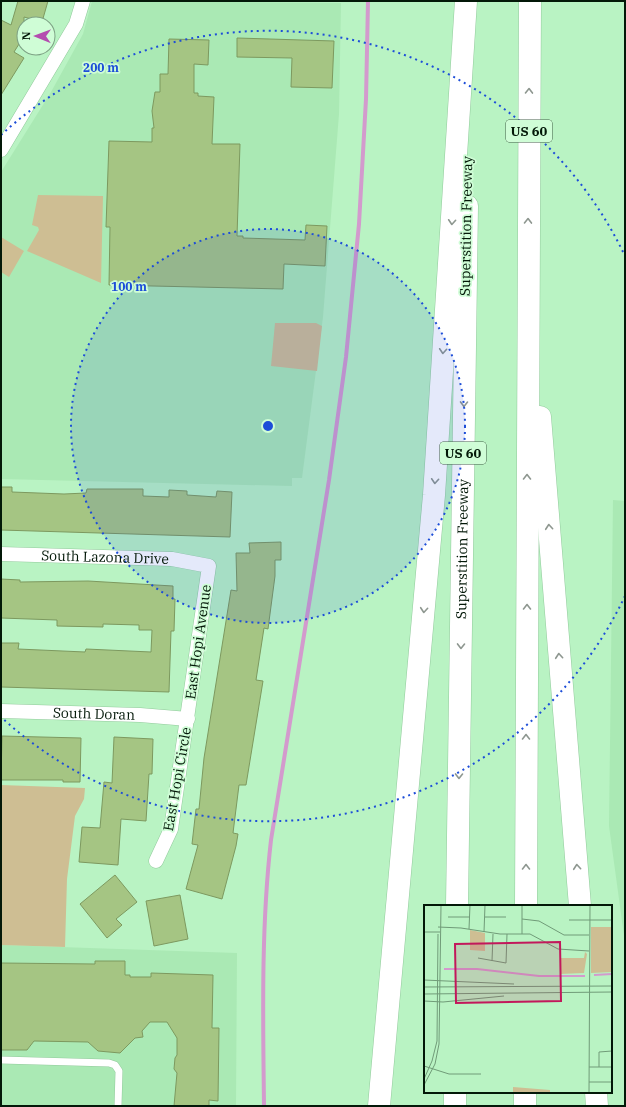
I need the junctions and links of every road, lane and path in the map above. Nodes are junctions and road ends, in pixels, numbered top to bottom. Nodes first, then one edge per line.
1 (83, 1) edge
2 (466, 1) edge
3 (470, 1) edge
4 (530, 1) edge
5 (1, 150) edge
6 (528, 260) junction
7 (1, 554) edge
8 (209, 566) joint
9 (1, 711) edge
10 (188, 719) junction
11 (156, 861) dead end
12 (457, 905) edge
13 (526, 905) edge
14 (580, 905) edge
15 (1, 1060) edge
16 (455, 1093) edge
17 (525, 1093) edge
18 (596, 1093) edge
19 (118, 1106) edge
20 (379, 1106) edge
21 (455, 1106) edge
22 (525, 1106) edge
23 (597, 1106) edge

1 - 5 street
2 -> 20 highway
3 -> 12 highway, Superstition Freeway / US 60
6 -> 4 highway, US 60
13 -> 6 highway, US 60
14 -> 6 highway
7 - 8 street, South Lazona Drive
8 - 10 street, East Hopi Avenue
9 - 10 street, South Doran
10 - 11 street, East Hopi Circle
15 - 19 lane
16 - 21 highway
17 - 22 highway
18 - 23 highway

